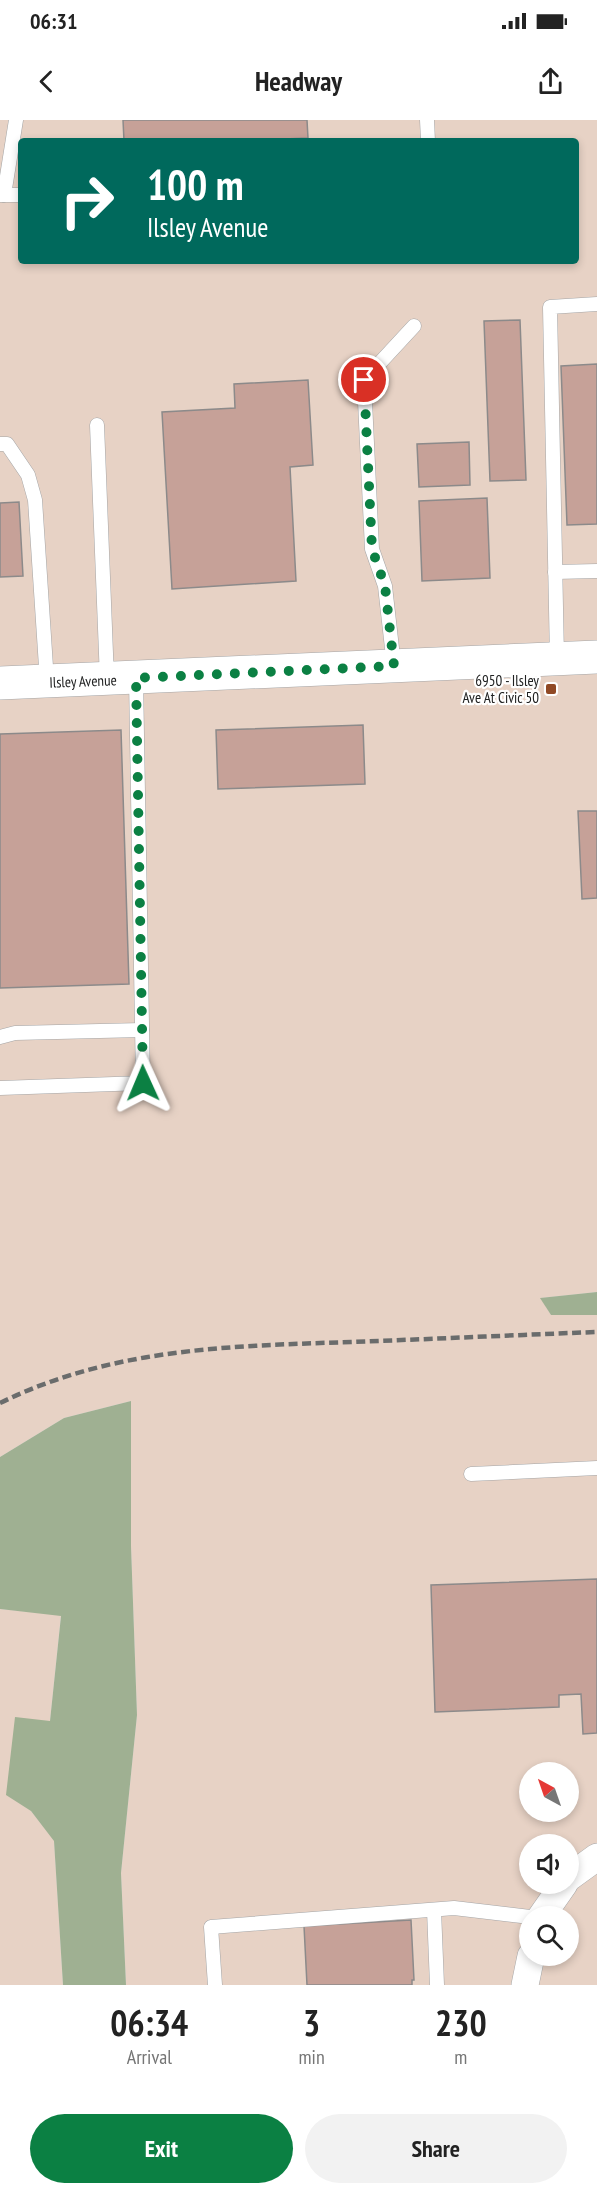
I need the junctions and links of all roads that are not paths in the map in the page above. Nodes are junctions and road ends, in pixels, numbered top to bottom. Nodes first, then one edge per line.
1 (16, 120) edge
2 (427, 120) edge
3 (428, 138) edge
4 (2, 195) edge
5 (18, 195) edge
6 (597, 304) edge
7 (414, 326) dead end
8 (97, 425) dead end
9 (0, 444) edge
10 (597, 571) edge
11 (555, 572) junction
12 (597, 657) edge
13 (557, 658) junction
14 (394, 666) junction
15 (122, 679) junction
16 (47, 682) junction
17 (0, 683) edge
18 (142, 1030) junction
19 (0, 1037) edge
20 (0, 1088) edge
21 (597, 1468) edge
22 (471, 1474) dead end
23 (597, 1857) edge
24 (579, 1870) edge
25 (434, 1910) junction
26 (519, 1916) edge
27 (529, 1966) edge
28 (215, 1985) edge
29 (437, 1985) edge
30 (525, 1985) edge

1 - 4 lane
2 - 3 lane
4 - 5 lane
6 - 11 lane
7 - 14 lane
8 - 15 lane
9 - 16 lane
10 - 11 lane
11 - 13 lane
12 - 13 street, Ilsley Avenue
13 - 14 street, Ilsley Avenue
14 - 15 street, Ilsley Avenue
15 - 16 street, Ilsley Avenue
15 - 18 lane
16 - 17 street, Ilsley Avenue
18 - 19 lane
18 - 20 lane
21 - 22 lane
23 - 24 street
25 - 26 lane
25 - 28 lane
25 - 29 lane
27 - 30 street

